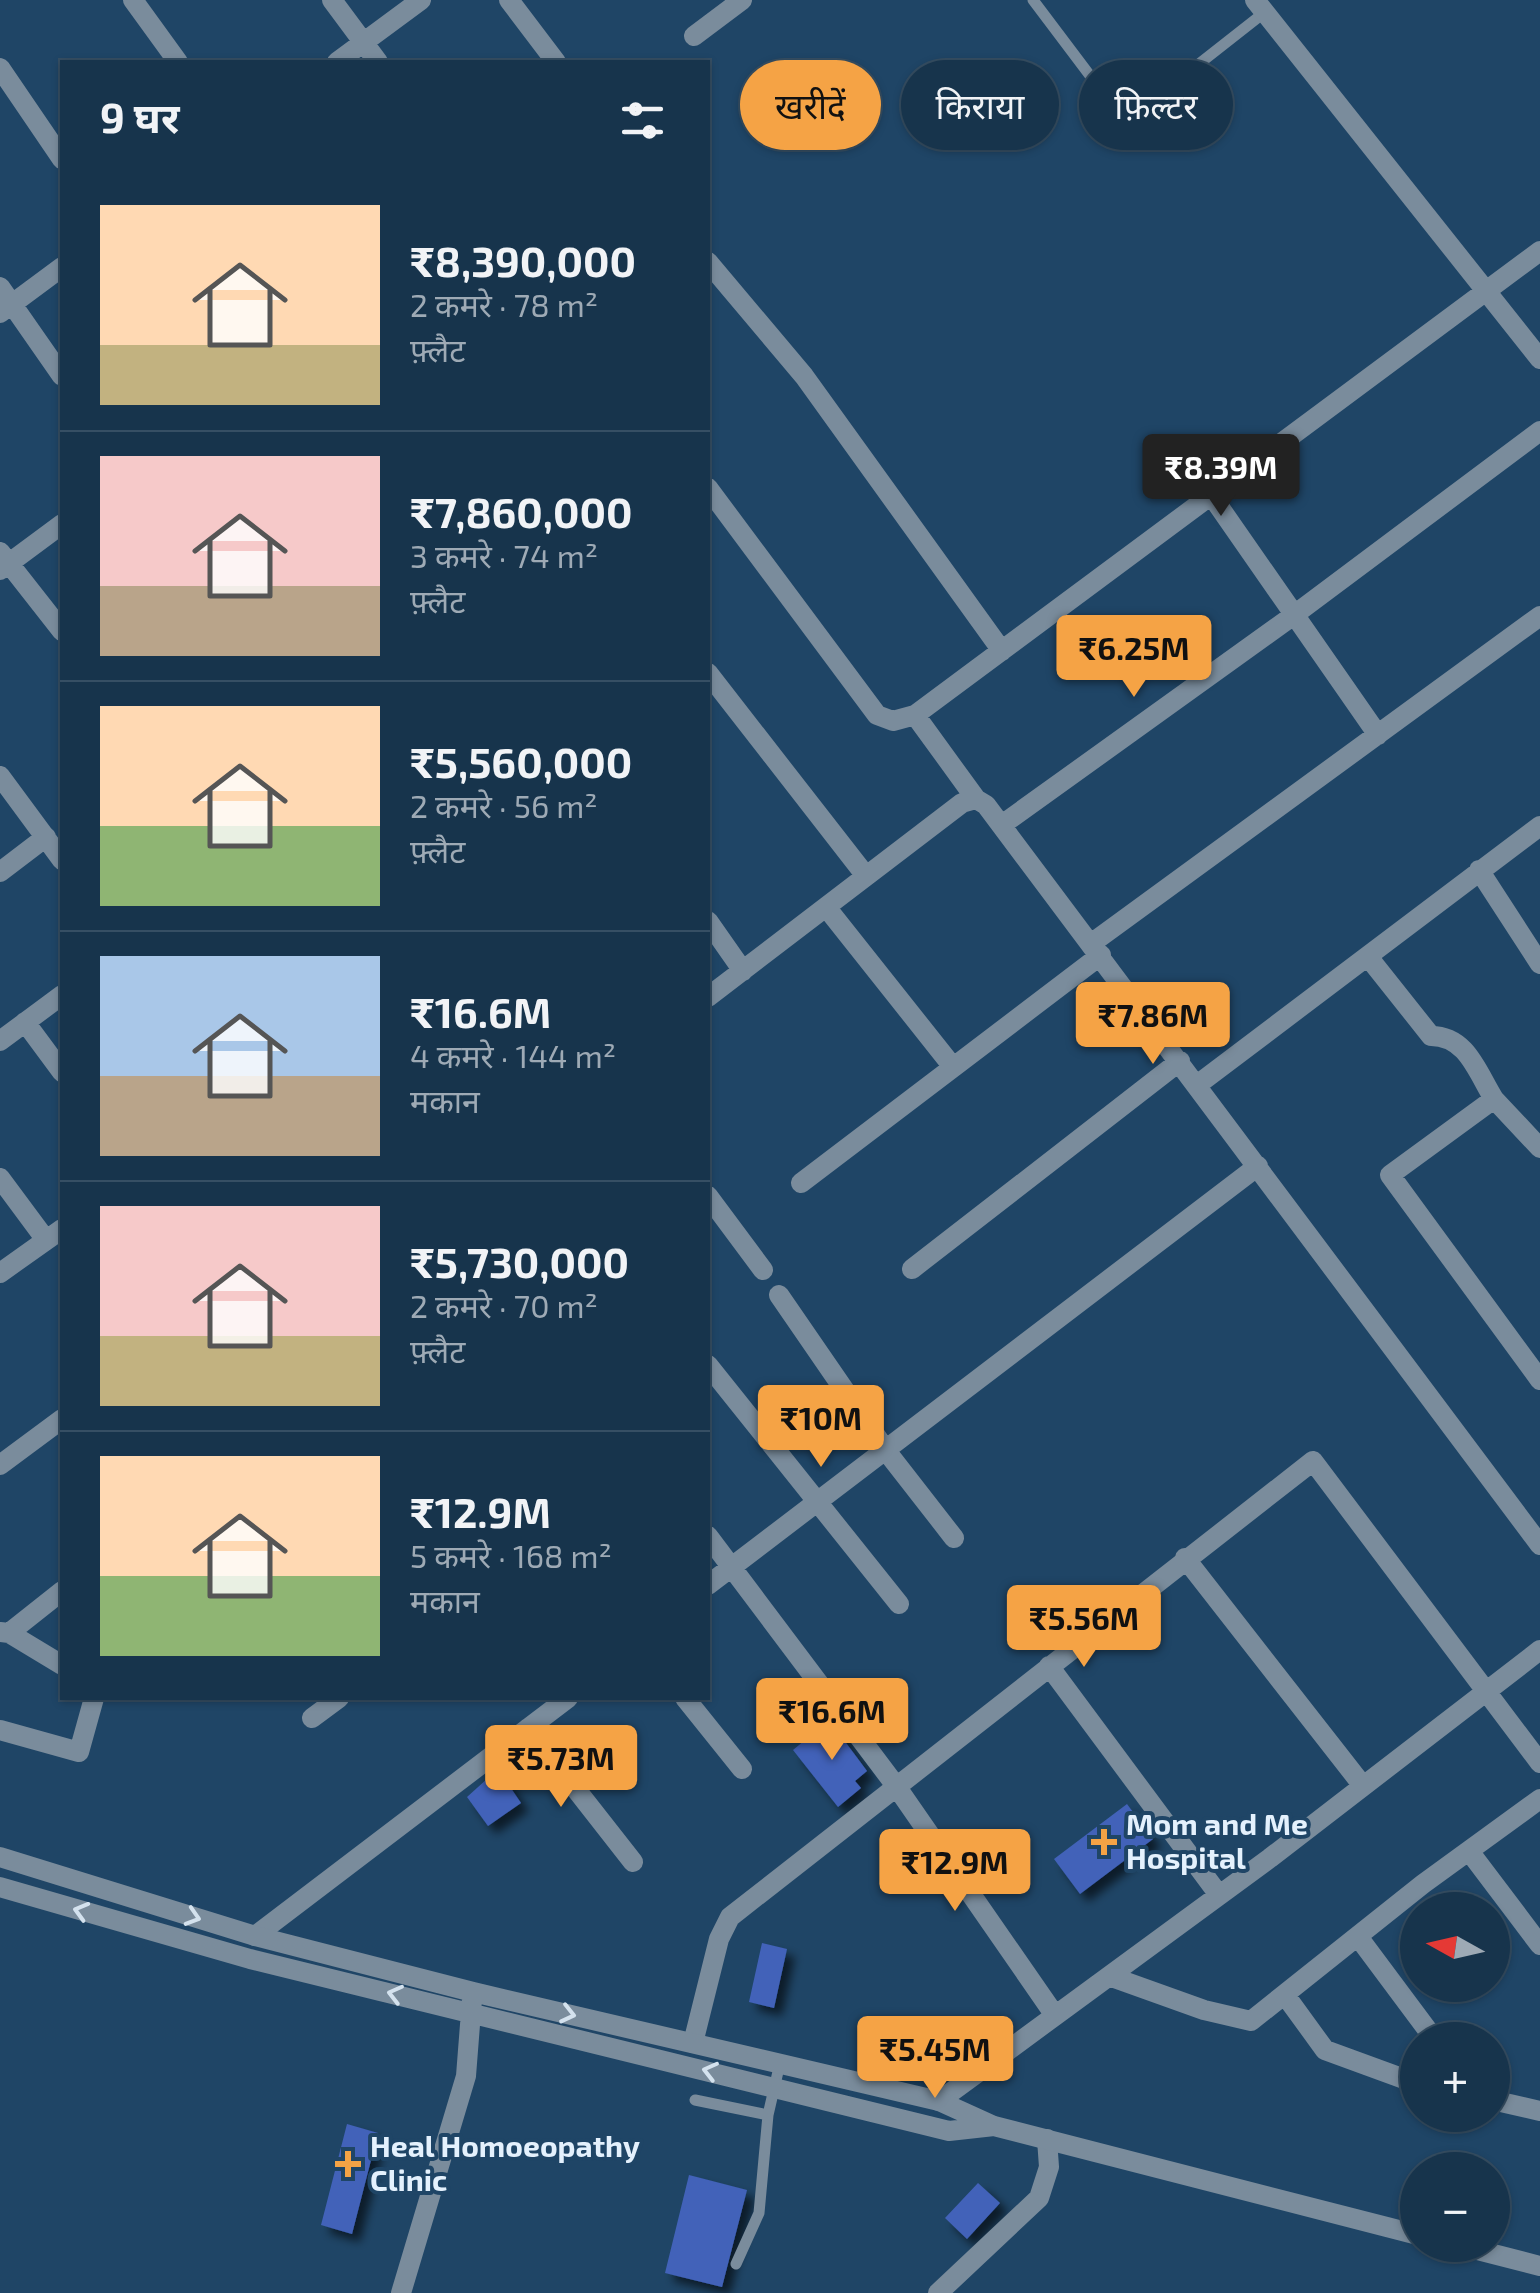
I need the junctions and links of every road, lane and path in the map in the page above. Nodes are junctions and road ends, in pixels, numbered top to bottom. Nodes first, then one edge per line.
1 (133, 0) edge
2 (332, 0) edge
3 (421, 0) edge
4 (509, 0) edge
5 (742, 0) edge
6 (1033, 0) edge
7 (1260, 6) edge
8 (694, 36) dead end
9 (362, 44) junction
10 (177, 60) edge
11 (340, 60) edge
12 (376, 60) edge
13 (554, 60) edge
14 (0, 68) edge
15 (60, 156) edge
16 (1540, 250) edge
17 (710, 264) edge
18 (60, 268) edge
19 (1488, 289) junction
20 (4, 301) edge
21 (1540, 359) edge
22 (60, 373) edge
23 (1540, 430) edge
24 (1211, 495) junction
25 (714, 511) edge
26 (60, 525) edge
27 (3, 562) edge
28 (1294, 615) junction
29 (1540, 616) edge
30 (60, 629) edge
31 (1002, 650) junction
32 (710, 676) edge
33 (915, 715) junction
34 (1378, 734) junction
35 (0, 776) edge
36 (976, 799) junction
37 (1003, 824) junction
38 (1540, 826) edge
39 (46, 838) junction
40 (60, 857) edge
41 (1478, 870) junction
42 (0, 872) edge
43 (866, 876) junction
44 (826, 907) junction
45 (710, 925) edge
46 (1097, 949) junction
47 (1370, 958) junction
48 (1540, 964) edge
49 (743, 970) junction
50 (710, 995) edge
51 (60, 997) edge
52 (25, 1022) junction
53 (0, 1041) edge
54 (1180, 1061) junction
55 (954, 1067) junction
56 (60, 1069) edge
57 (1197, 1085) junction
58 (1494, 1099) junction
59 (1540, 1148) edge
60 (1258, 1166) junction
61 (0, 1178) edge
62 (801, 1183) dead end
63 (710, 1199) edge
64 (54, 1234) edge
65 (912, 1269) dead end
66 (763, 1270) dead end
67 (0, 1273) edge
68 (779, 1296) dead end
69 (710, 1368) edge
70 (1540, 1380) edge
71 (60, 1420) edge
72 (887, 1452) junction
73 (0, 1465) edge
74 (815, 1502) junction
75 (954, 1538) dead end
76 (710, 1539) edge
77 (1540, 1544) edge
78 (1185, 1558) junction
79 (729, 1566) junction
80 (710, 1583) edge
81 (60, 1593) edge
82 (899, 1604) dead end
83 (5, 1633) edge
84 (1540, 1650) edge
85 (60, 1663) edge
86 (1049, 1666) junction
87 (1486, 1692) junction
88 (93, 1700) edge
89 (337, 1700) edge
90 (563, 1700) edge
91 (687, 1700) edge
92 (312, 1718) dead end
93 (528, 1728) junction
94 (0, 1730) edge
95 (1540, 1763) edge
96 (742, 1769) dead end
97 (896, 1786) junction
98 (1363, 1786) junction
99 (1540, 1799) edge
100 (1469, 1851) junction
101 (0, 1857) edge
102 (633, 1862) dead end
103 (0, 1887) edge
104 (1219, 1895) junction
105 (255, 1936) junction
106 (1359, 1938) junction
107 (1540, 1945) edge
108 (1109, 1976) junction
109 (1285, 1995) junction
110 (472, 2003) junction
111 (1054, 2014) junction
112 (1422, 2022) edge
113 (694, 2043) junction
114 (780, 2064) junction
115 (1400, 2077) edge
116 (774, 2087) junction
117 (695, 2100) dead end
118 (939, 2102) junction
119 (1510, 2104) edge
120 (1540, 2111) edge
121 (768, 2116) junction
122 (994, 2126) junction
123 (1046, 2139) junction
124 (1400, 2229) edge
125 (1510, 2258) edge
126 (736, 2264) dead end
127 (1540, 2266) edge
128 (400, 2293) edge
129 (938, 2293) edge

1 - 10 street
2 - 9 street
3 - 9 street
4 - 13 street
5 - 8 street
6 - 7 lane
7 - 19 street
9 - 11 street
9 - 12 street
14 - 15 street
16 - 19 street
17 - 31 street
18 - 20 street
19 - 21 street
19 - 24 street
20 - 22 street
23 - 28 street
24 - 28 street
24 - 31 street
25 - 33 street
26 - 27 street
27 - 30 street
28 - 34 street
28 - 37 street
29 - 34 street
31 - 33 street
32 - 43 street
33 - 36 street
34 - 46 street
35 - 39 street
36 - 37 street
36 - 43 street
37 - 46 street
38 - 41 street
39 - 40 street
39 - 42 street
41 - 47 street
41 - 48 street
43 - 44 street
44 - 49 street
44 - 55 street
45 - 49 street
46 - 54 street
46 - 55 street
47 - 57 street
47 - 58 street
49 - 50 street
51 - 52 street
52 - 53 street
52 - 56 street
54 - 57 street
54 - 65 street
55 - 62 street
57 - 60 street
58 - 59 street
58 - 70 street
60 - 72 street
60 - 77 street
61 - 64 street
63 - 66 street
64 - 67 street
68 - 72 street
69 - 74 street
71 - 73 street
72 - 74 street
72 - 75 street
74 - 79 street
74 - 82 street
76 - 79 street
78 - 86 street
78 - 87 street
78 - 98 street
79 - 80 street
79 - 97 street
81 - 83 street
83 - 85 street
84 - 87 street
86 - 97 street
86 - 104 street
87 - 95 street
87 - 98 street
88 - 94 street
89 - 92 street
90 - 93 street
91 - 96 street
93 - 102 street
93 - 105 street
97 - 111 street
97 - 113 street
98 - 104 street
99 - 100 street
100 - 106 street
100 - 107 street
101 -> 105 street
110 -> 103 street
104 - 108 street
105 - 110 street
106 - 109 street
106 - 112 street
108 - 109 street
108 - 111 street
109 - 115 street
110 -> 113 street
116 -> 110 street
110 - 128 street
111 - 118 street
113 - 114 street
114 - 116 lane
114 - 118 street
116 - 121 lane
116 - 122 street
117 - 121 lane
118 - 122 street
119 - 120 street
121 - 126 lane
122 - 123 street
123 - 124 street
123 - 129 street
125 - 127 street

